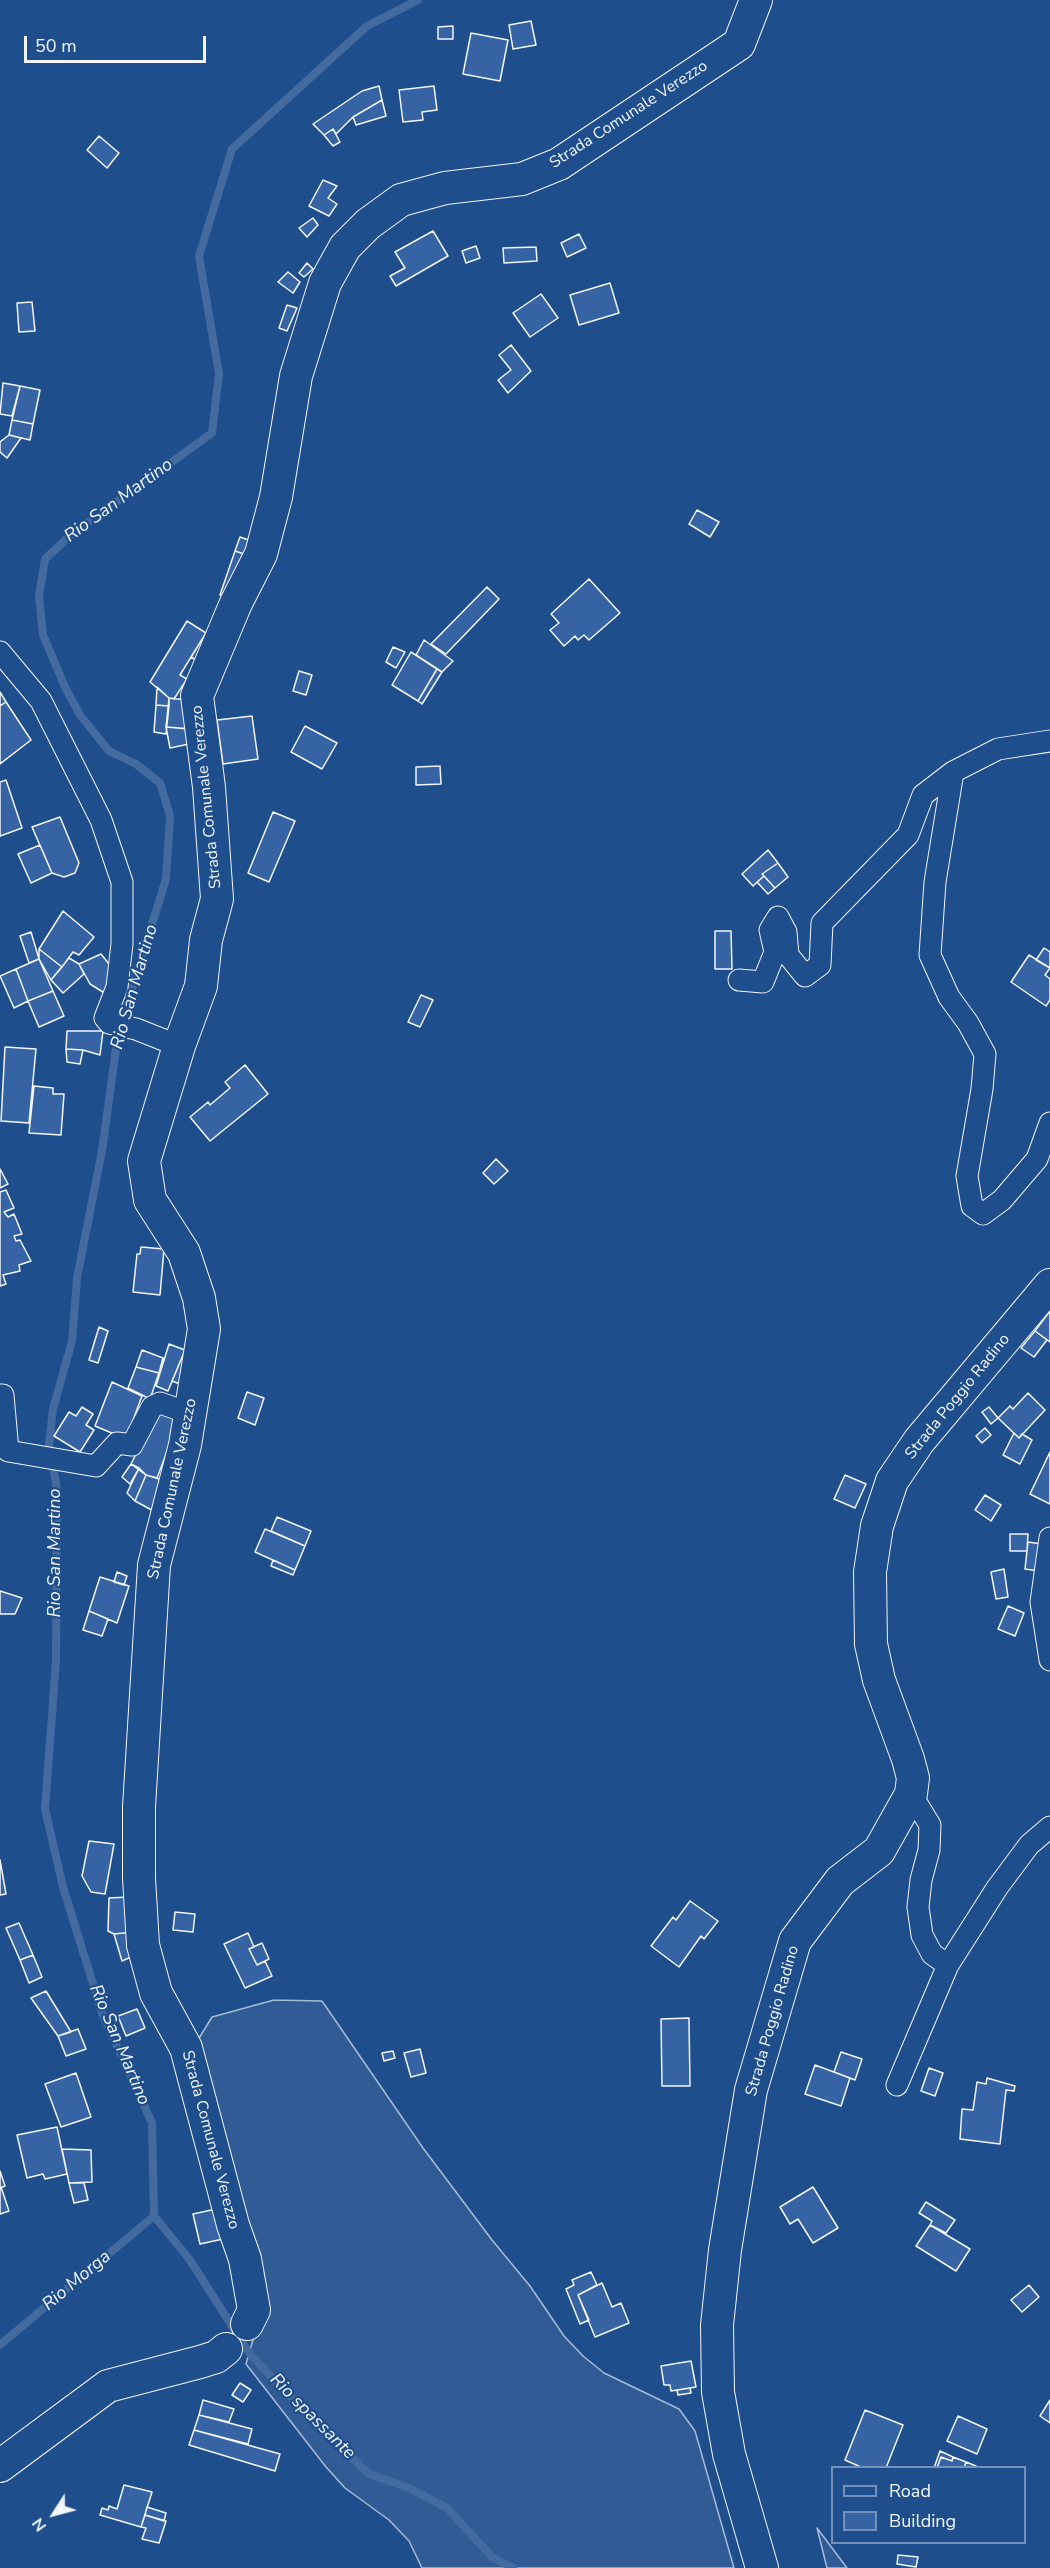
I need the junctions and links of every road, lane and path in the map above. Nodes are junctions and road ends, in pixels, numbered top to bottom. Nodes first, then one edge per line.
1 (756, 0) edge
2 (0, 652) edge
3 (1050, 741) edge
4 (953, 772) junction
5 (739, 980) dead end
6 (179, 1046) junction
7 (1050, 1123) edge
8 (1050, 1285) edge
9 (0, 1395) edge
10 (192, 1400) junction
11 (1050, 1538) edge
12 (1050, 1660) edge
13 (911, 1794) junction
14 (1050, 1827) edge
15 (948, 1965) junction
16 (897, 2085) dead end
17 (247, 2324) joint
18 (226, 2349) joint
19 (0, 2466) edge
20 (762, 2568) edge

1 - 6 street, Strada Comunale Verezzo
2 - 6 street
3 - 4 street
4 - 5 street
4 - 7 street
6 - 10 street, Strada Comunale Verezzo
8 - 13 street, Strada Poggio Radino
9 - 10 street
10 - 17 street, Strada Comunale Verezzo
11 - 12 street
13 - 15 street
13 - 20 street, Strada Poggio Radino
14 - 15 street
15 - 16 street
17 - 18 street, Strada Comunale Verezzo
18 - 19 street, Strada Comunale Verezzo

